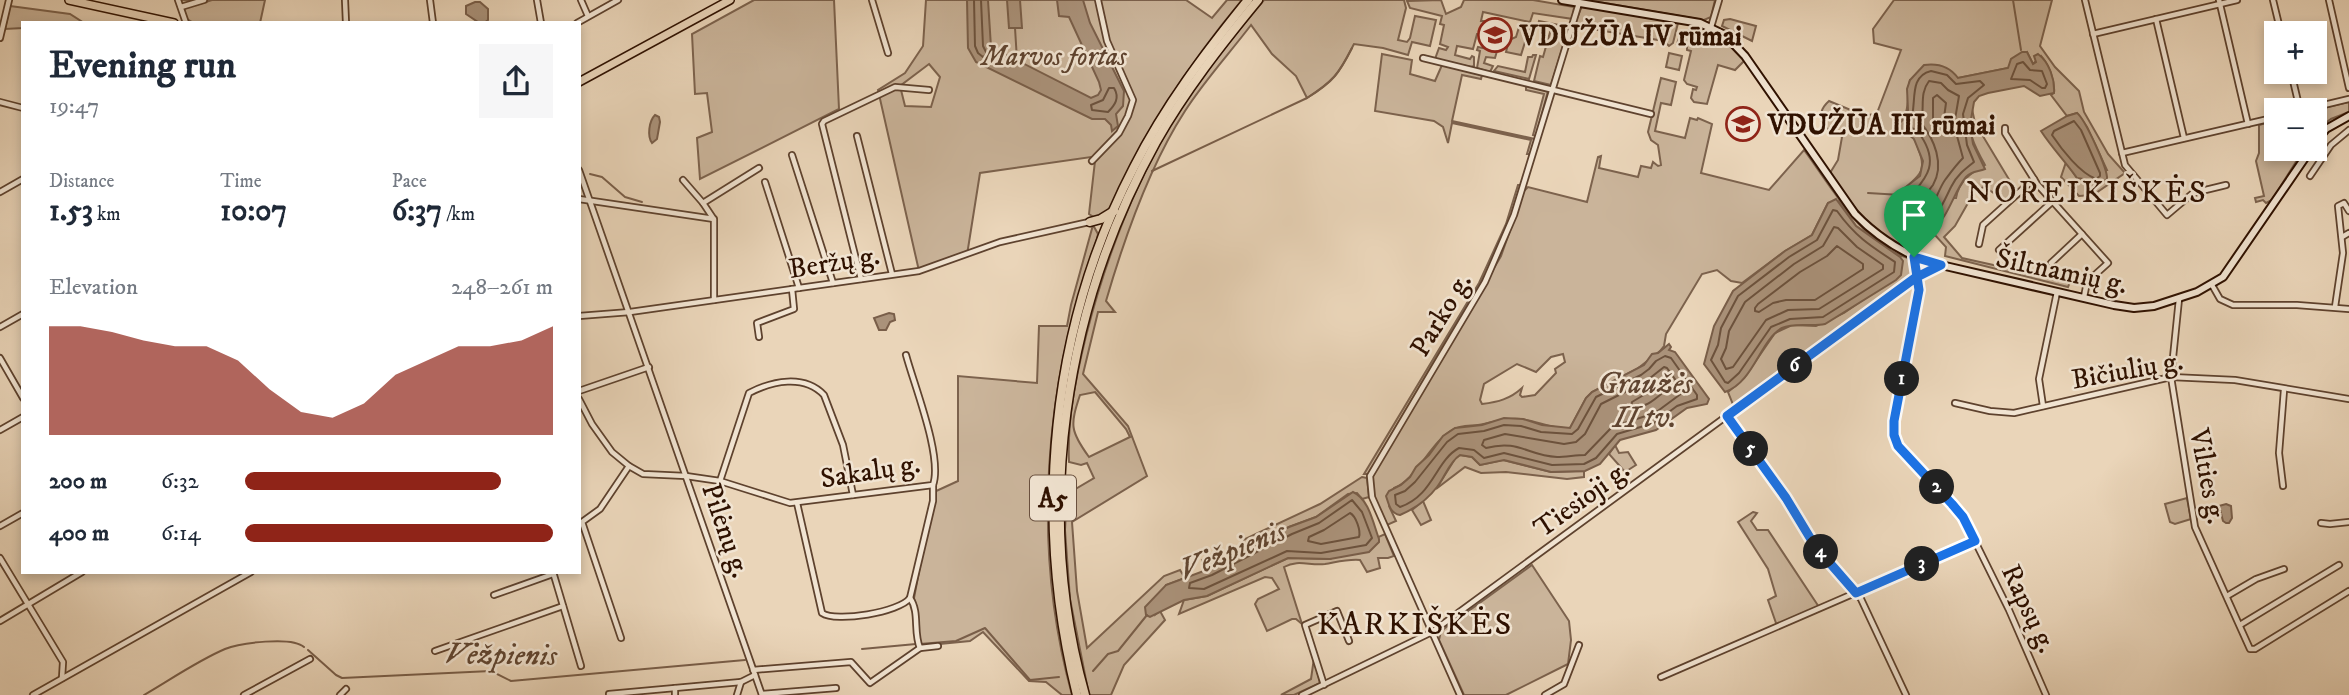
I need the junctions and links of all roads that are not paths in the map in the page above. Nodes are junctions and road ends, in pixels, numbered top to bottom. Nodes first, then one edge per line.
1 (9, 0) edge
2 (69, 0) edge
3 (178, 0) edge
4 (204, 0) edge
5 (345, 0) edge
6 (430, 0) edge
7 (537, 0) edge
8 (581, 0) edge
9 (618, 0) edge
10 (730, 0) edge
11 (872, 0) edge
12 (1098, 0) edge
13 (1248, 0) edge
14 (1258, 0) edge
15 (1562, 0) edge
16 (1719, 0) edge
17 (2085, 0) edge
18 (2237, 0) edge
19 (2273, 0) edge
20 (2329, 0) edge
21 (2219, 2) edge
22 (1579, 3) junction
23 (181, 7) junction
24 (589, 16) junction
25 (2156, 19) junction
26 (165, 21) edge
27 (185, 21) edge
28 (346, 21) edge
29 (433, 21) edge
30 (541, 21) edge
31 (580, 21) edge
32 (2278, 21) edge
33 (1711, 27) junction
34 (2093, 34) junction
35 (0, 38) edge
36 (888, 53) dead end
37 (1423, 58) dead end
38 (581, 79) edge
39 (2349, 88) edge
40 (1553, 89) junction
41 (929, 90) dead end
42 (2349, 99) edge
43 (0, 102) edge
44 (2327, 104) edge
45 (21, 107) edge
46 (1651, 114) dead end
47 (2349, 116) edge
48 (2264, 120) edge
49 (2248, 124) junction
50 (2005, 128) dead end
51 (2327, 129) edge
52 (2349, 130) edge
53 (856, 136) dead end
54 (2184, 138) junction
55 (2122, 153) junction
56 (792, 155) dead end
57 (1092, 161) dead end
58 (2302, 161) edge
59 (2314, 161) edge
60 (2317, 163) junction
61 (759, 168) dead end
62 (581, 176) edge
63 (2310, 176) dead end
64 (2034, 179) junction
65 (21, 180) edge
66 (683, 180) dead end
67 (765, 182) dead end
68 (2226, 185) dead end
69 (0, 192) edge
70 (581, 199) edge
71 (590, 201) junction
72 (2053, 201) junction
73 (703, 203) junction
74 (1114, 211) junction
75 (2349, 211) edge
76 (713, 219) junction
77 (1090, 222) junction
78 (2349, 233) edge
79 (2082, 234) junction
80 (2342, 237) junction
81 (1102, 241) junction
82 (1979, 244) dead end
83 (1999, 250) dead end
84 (2346, 253) edge
85 (1914, 257) junction
86 (2051, 263) dead end
87 (1941, 265) junction
88 (892, 274) junction
89 (1915, 278) junction
90 (860, 279) junction
91 (833, 283) junction
92 (2212, 285) junction
93 (799, 288) junction
94 (792, 289) junction
95 (2057, 291) junction
96 (2084, 298) junction
97 (2179, 299) junction
98 (714, 300) junction
99 (2335, 307) junction
100 (2349, 309) edge
101 (630, 312) junction
102 (21, 315) edge
103 (581, 316) edge
104 (0, 327) edge
105 (759, 337) dead end
106 (906, 355) dead end
107 (0, 358) edge
108 (649, 367) junction
109 (2171, 377) junction
110 (581, 390) edge
111 (2284, 390) junction
112 (21, 395) edge
113 (2349, 399) edge
114 (581, 403) edge
115 (1955, 403) dead end
116 (2043, 406) junction
117 (1727, 416) junction
118 (21, 417) edge
119 (0, 430) edge
120 (1062, 462) junction
121 (629, 466) junction
122 (1069, 470) dead end
123 (686, 476) junction
124 (720, 481) junction
125 (933, 485) junction
126 (2283, 486) dead end
127 (1069, 489) dead end
128 (853, 495) junction
129 (1061, 499) junction
130 (796, 503) junction
131 (21, 514) edge
132 (2349, 522) edge
133 (2321, 523) dead end
134 (0, 526) edge
135 (1975, 541) junction
136 (0, 558) edge
137 (2339, 565) dead end
138 (2284, 569) dead end
139 (79, 574) edge
140 (247, 574) edge
141 (550, 574) edge
142 (553, 574) edge
143 (2349, 591) edge
144 (1856, 593) junction
145 (494, 595) dead end
146 (2227, 596) junction
147 (910, 598) junction
148 (28, 604) junction
149 (563, 606) junction
150 (0, 621) edge
151 (2240, 625) junction
152 (1432, 632) junction
153 (621, 638) dead end
154 (1349, 641) dead end
155 (1579, 645) dead end
156 (938, 646) dead end
157 (920, 648) junction
158 (435, 651) dead end
159 (310, 659) dead end
160 (63, 662) junction
161 (581, 666) dead end
162 (80, 668) junction
163 (754, 673) junction
164 (1661, 677) dead end
165 (62, 678) junction
166 (741, 682) junction
167 (1324, 685) junction
168 (675, 688) junction
169 (835, 688) dead end
170 (346, 689) dead end
171 (252, 693) edge
172 (608, 694) edge
173 (762, 694) edge
174 (33, 695) edge
175 (244, 695) edge
176 (340, 695) edge
177 (676, 695) edge
178 (737, 695) edge
179 (1077, 695) edge
180 (1085, 695) edge
181 (1302, 695) edge
182 (1460, 695) edge
183 (1545, 695) edge
184 (1906, 695) edge
185 (2046, 695) edge

1 - 35 street
2 - 26 main road
3 - 23 street
4 - 23 street
5 - 28 street
6 - 29 street
7 - 30 street
8 - 24 street
9 - 24 street
10 - 38 main road
11 - 36 street
12 - 57 street
13 - 74 highway, A5
14 - 120 highway, A5
15 - 22 main road
16 - 33 street
17 - 34 street
18 - 21 street
19 - 32 street
20 - 39 street
21 - 25 street
21 - 49 street
22 - 33 main road
22 - 40 street, Parko g.
23 - 27 street
24 - 31 street
25 - 34 street
25 - 54 street
33 - 85 main road, Šiltnamių g.
34 - 55 street
37 - 40 street
40 - 46 street
40 - 152 street, Parko g.
41 - 90 street
42 - 44 street
43 - 45 street
47 - 51 main road
48 - 49 street
49 - 54 street
50 - 64 street
52 - 60 street
53 - 88 street
54 - 55 street
55 - 68 street
56 - 91 street
58 - 92 main road, Šiltnamių g.
59 - 60 street
60 - 63 street
61 - 73 street
62 - 71 street
64 - 72 street
64 - 82 street
65 - 69 street
66 - 73 street
67 - 93 street
70 - 71 street
71 - 76 street
71 - 101 street
72 - 79 street
72 - 83 street
73 - 76 street
74 - 77 highway
74 - 81 highway, A5
75 - 80 street
76 - 98 street
77 - 81 highway
77 - 88 street, Beržų g.
78 - 80 street
79 - 86 street
79 - 96 street
80 - 84 street
81 - 179 highway, A5
84 - 99 street
85 - 87 main road, Šiltnamių g.
85 - 89 street, Rapsų g.
87 - 89 street, Tiesioji g.
87 - 95 main road, Šiltnamių g.
88 - 90 street, Beržų g.
89 - 117 street, Tiesioji g.
89 - 135 street, Rapsų g.
90 - 91 street, Beržų g.
91 - 93 street, Beržų g.
92 - 97 main road, Šiltnamių g.
92 - 99 street
93 - 94 street, Beržų g.
94 - 98 street, Beržų g.
94 - 105 street
95 - 96 main road, Šiltnamių g.
95 - 116 street
96 - 97 main road, Šiltnamių g.
97 - 109 street, Vilties g.
98 - 101 street, Beržų g.
99 - 100 street
101 - 103 street, Beržų g.
101 - 108 street
102 - 104 street
106 - 125 street, Sakalų g.
107 - 112 street
108 - 110 street
108 - 123 street
109 - 111 street, Bičiulių g.
109 - 116 street, Bičiulių g.
109 - 146 street, Vilties g.
111 - 113 street, Bičiulių g.
111 - 126 street
114 - 121 street, Pilėnų g.
115 - 116 street, Bičiulių g.
117 - 144 street
117 - 152 street, Tiesioji g.
118 - 119 street
120 - 122 highway
120 - 129 highway, A5
121 - 123 street, Pilėnų g.
121 - 153 street
123 - 124 street, Sakalų g.
123 - 163 street, Pilėnų g.
124 - 128 street
124 - 130 street, Sakalų g.
125 - 128 street, Sakalų g.
125 - 147 street
127 - 129 highway
128 - 130 street, Sakalų g.
129 - 180 highway, A5
130 - 147 street
131 - 134 street
132 - 133 street
135 - 144 street
135 - 185 street, Rapsų g.
136 - 148 street
137 - 151 street
138 - 146 street
139 - 148 street
140 - 162 street
141 - 145 street
142 - 149 street
143 - 151 street, Vilties g.
144 - 164 street
144 - 184 street
146 - 151 street, Vilties g.
147 - 157 street
148 - 150 street
148 - 160 street
149 - 158 street
149 - 161 street
152 - 167 street, Tiesioji g.
152 - 182 street, Parko g.
154 - 167 street
155 - 183 street
156 - 157 street
157 - 163 street
159 - 171 street
160 - 162 street
160 - 165 street
162 - 165 street
163 - 166 street
163 - 173 street, Pilėnų g.
165 - 174 street
166 - 168 street
166 - 178 street
167 - 181 street, Tiesioji g.
168 - 172 street
168 - 177 street
169 - 173 street
170 - 176 street
171 - 175 street

